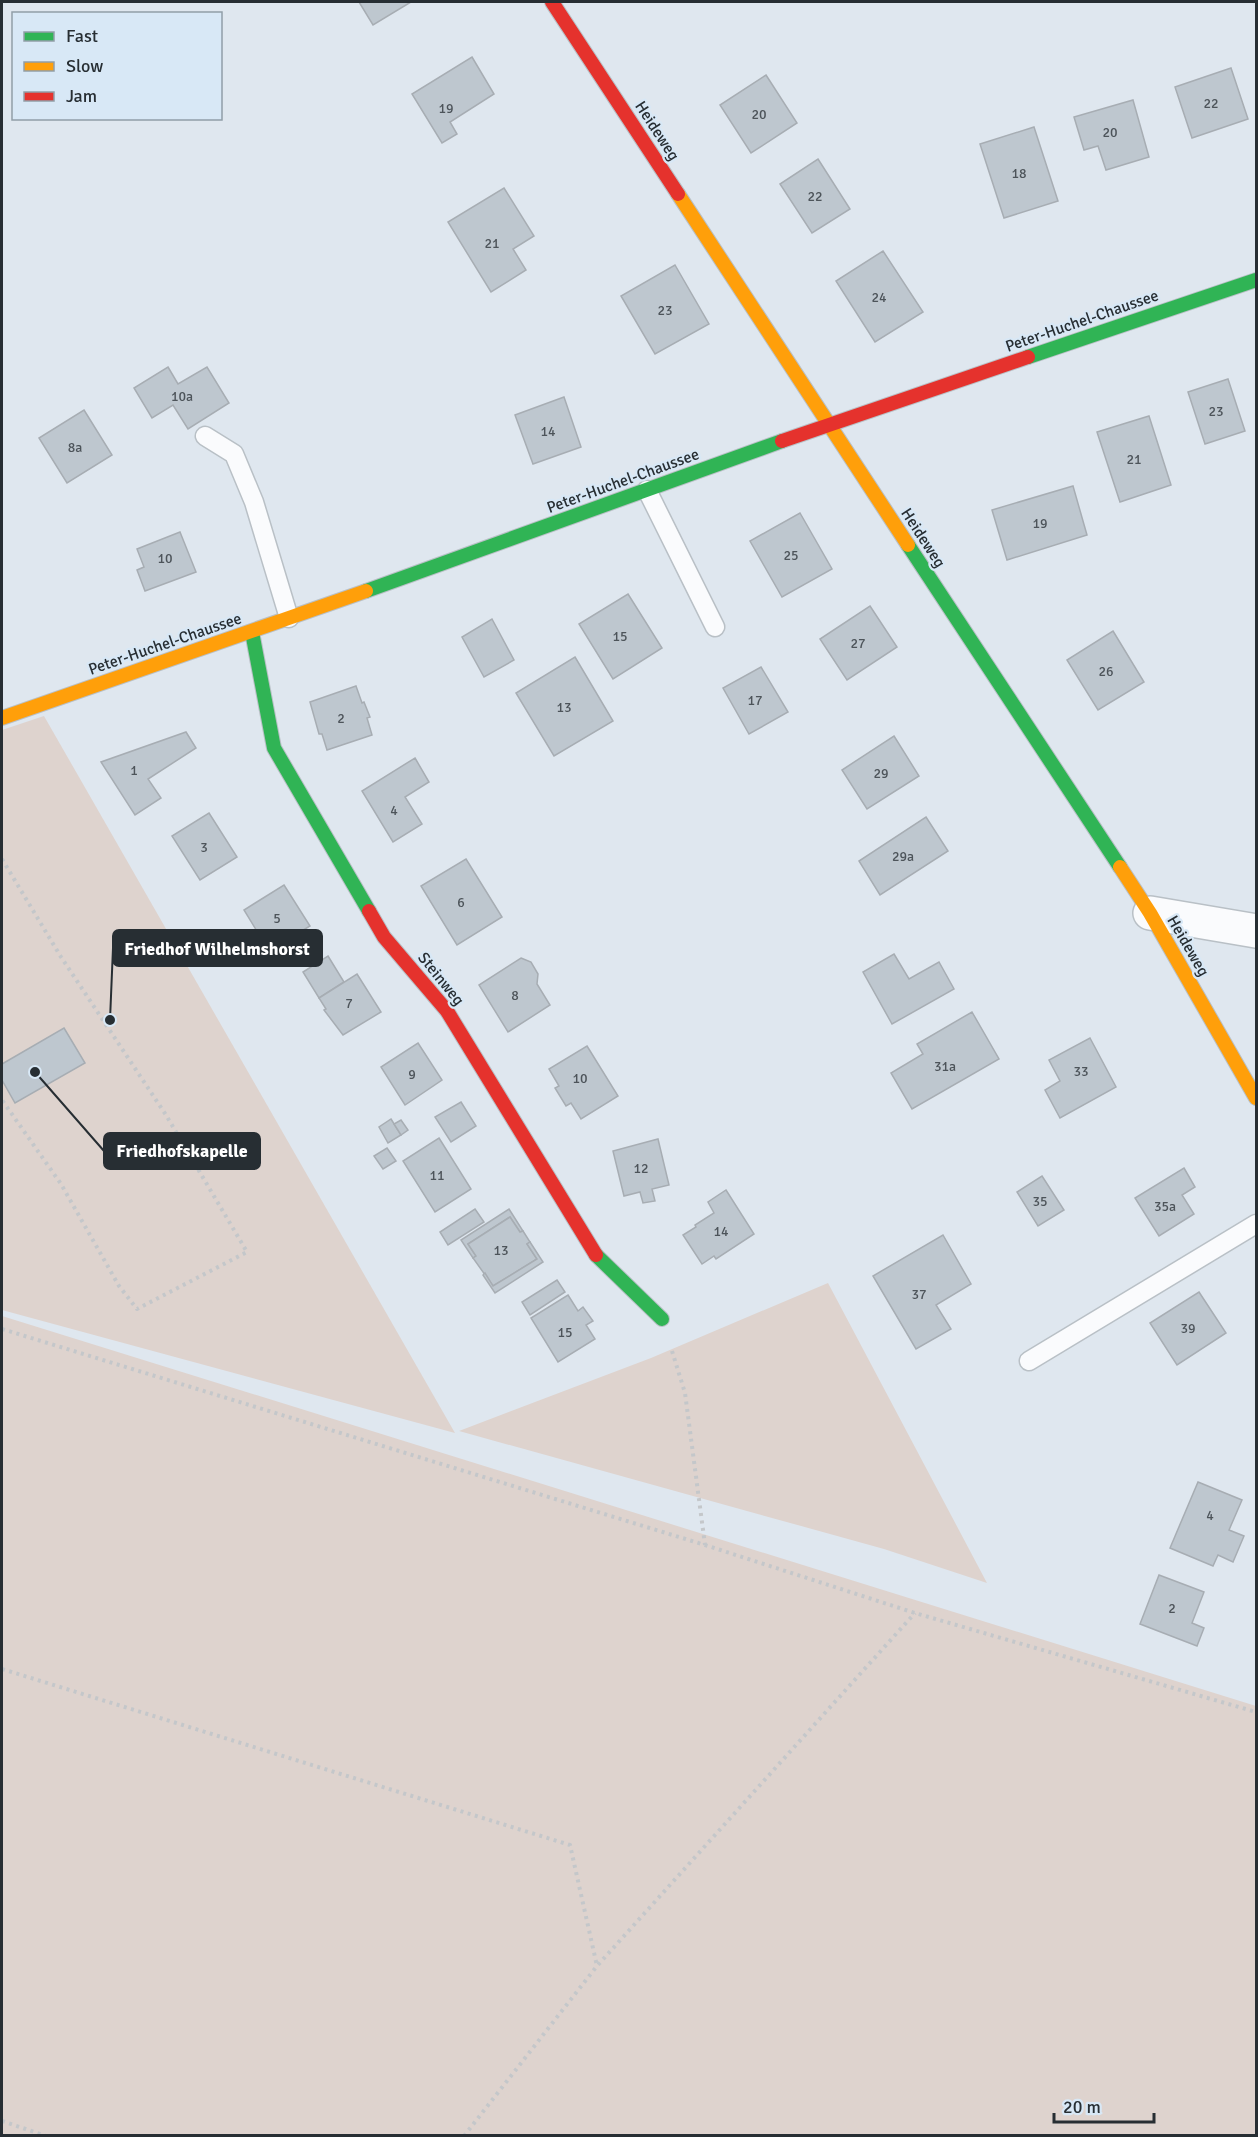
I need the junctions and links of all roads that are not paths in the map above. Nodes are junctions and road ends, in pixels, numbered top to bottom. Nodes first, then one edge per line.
1 (552, 2) edge
2 (1257, 280) edge
3 (829, 424) junction
4 (205, 436) dead end
5 (647, 490) junction
6 (289, 618) junction
7 (715, 627) dead end
8 (252, 632) junction
9 (2, 718) edge
10 (1149, 913) junction
11 (1257, 931) edge
12 (1257, 1098) edge
13 (1257, 1224) edge
14 (662, 1319) road end
15 (1029, 1361) dead end

1 - 3 street, Heideweg
2 - 3 street, Peter-Huchel-Chaussee
3 - 5 street, Peter-Huchel-Chaussee
3 - 10 street, Heideweg
4 - 6 lane
5 - 6 street, Peter-Huchel-Chaussee
5 - 7 lane
6 - 8 street, Peter-Huchel-Chaussee
8 - 9 street, Peter-Huchel-Chaussee
8 - 14 street, Steinweg
10 - 11 street
10 - 12 street, Heideweg
13 - 15 lane

